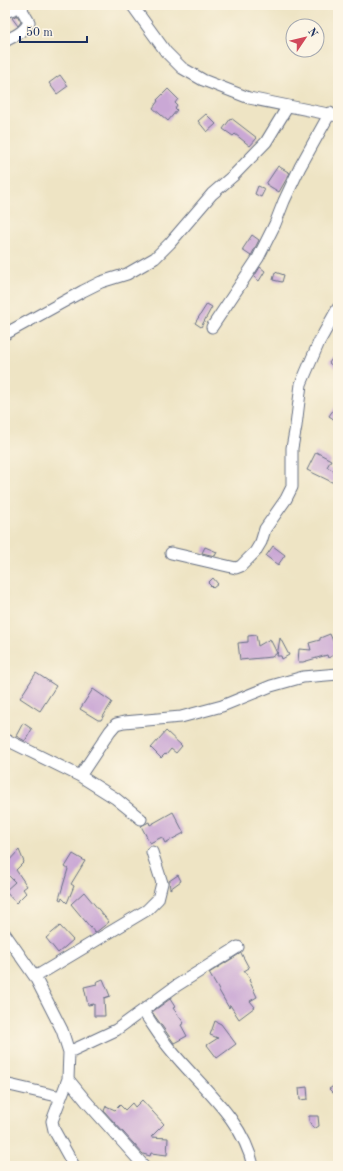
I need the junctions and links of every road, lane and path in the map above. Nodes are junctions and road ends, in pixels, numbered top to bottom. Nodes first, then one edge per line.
1 (132, 5) edge
2 (22, 6) edge
3 (5, 12) edge
4 (5, 41) edge
5 (288, 106) junction
6 (334, 114) edge
7 (338, 308) edge
8 (212, 327) dead end
9 (5, 334) edge
10 (171, 553) dead end
11 (338, 674) edge
12 (5, 741) edge
13 (80, 776) junction
14 (141, 819) dead end
15 (152, 852) dead end
16 (5, 934) edge
17 (238, 947) dead end
18 (35, 977) junction
19 (143, 1011) junction
20 (69, 1052) junction
21 (68, 1078) junction
22 (5, 1084) edge
23 (61, 1097) junction
24 (74, 1166) edge
25 (144, 1166) edge
26 (253, 1166) edge

1 - 5 street
2 - 3 street
2 - 4 street
5 - 6 street
5 - 9 street
6 - 8 street
7 - 10 street
11 - 13 street
12 - 13 street
13 - 14 street
15 - 18 street
16 - 18 street
17 - 19 street
18 - 20 street
19 - 20 street
19 - 26 street
20 - 21 street
21 - 23 street
21 - 25 street
22 - 23 street
23 - 24 street

